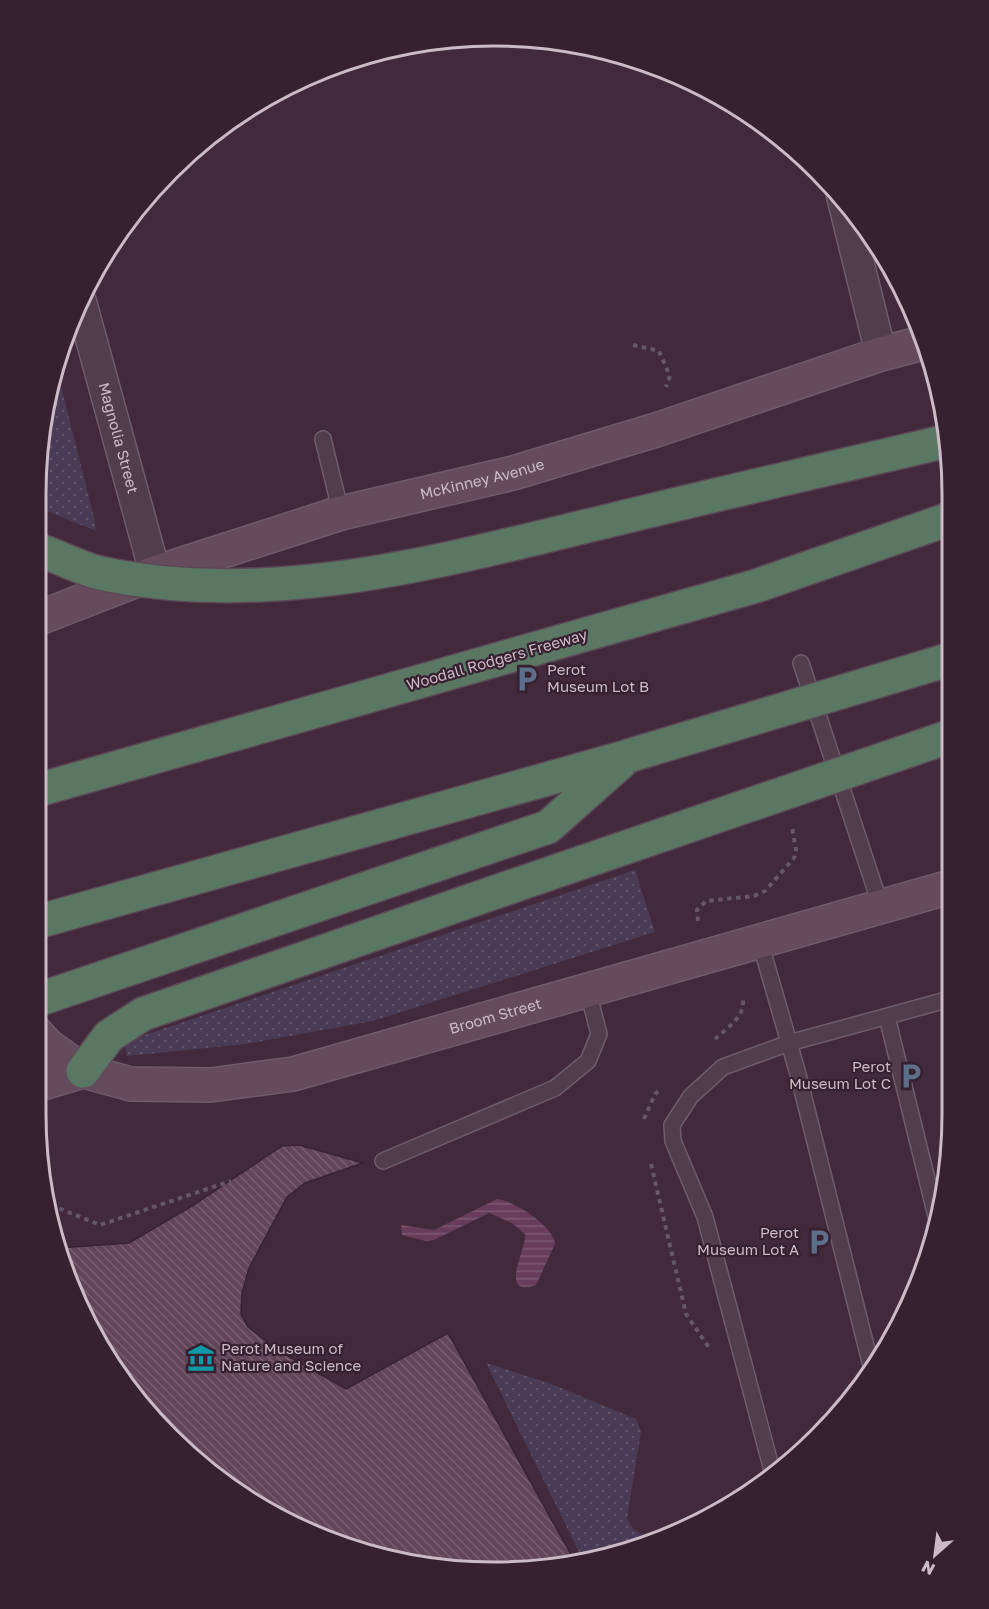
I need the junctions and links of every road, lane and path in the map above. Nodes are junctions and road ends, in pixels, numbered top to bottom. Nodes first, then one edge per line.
1 (848, 220) edge
2 (85, 315) edge
3 (917, 344) edge
4 (633, 345) dead end
5 (881, 354) junction
6 (666, 387) dead end
7 (323, 439) dead end
8 (940, 443) edge
9 (341, 513) junction
10 (942, 521) edge
11 (46, 553) edge
12 (155, 573) junction
13 (46, 615) edge
14 (942, 662) edge
15 (801, 663) dead end
16 (942, 739) edge
17 (628, 756) junction
18 (46, 788) edge
19 (790, 820) dead end
20 (942, 889) edge
21 (881, 907) junction
22 (46, 919) edge
23 (698, 922) dead end
24 (760, 942) junction
25 (588, 992) junction
26 (742, 996) dead end
27 (46, 997) edge
28 (942, 1001) edge
29 (887, 1017) junction
30 (712, 1042) dead end
31 (789, 1043) junction
32 (46, 1044) edge
33 (83, 1071) junction
34 (46, 1082) edge
35 (383, 1161) dead end
36 (231, 1181) dead end
37 (933, 1205) edge
38 (56, 1206) edge
39 (869, 1359) edge
40 (771, 1467) edge

1 - 5 street
2 - 12 street, Magnolia Street
3 - 5 main road, McKinney Avenue
4 - 6 path
5 - 9 main road, McKinney Avenue
7 - 9 lane
8 - 11 highway, bridge
9 - 12 main road, McKinney Avenue
10 - 18 highway, Woodall Rodgers Freeway, bridge
12 - 13 main road, McKinney Avenue
14 - 17 highway, bridge
15 - 21 lane
16 - 33 highway, bridge
17 - 22 highway
17 - 27 highway
19 - 23 path
20 - 21 main road, Broom Street
21 - 24 main road, Broom Street
24 - 25 main road, Broom Street
24 - 31 lane
25 - 33 main road, Broom Street
25 - 35 lane
26 - 30 path
28 - 29 lane
29 - 31 lane
29 - 37 lane
31 - 39 lane
31 - 40 lane
32 - 33 main road
33 - 34 main road
36 - 38 path

